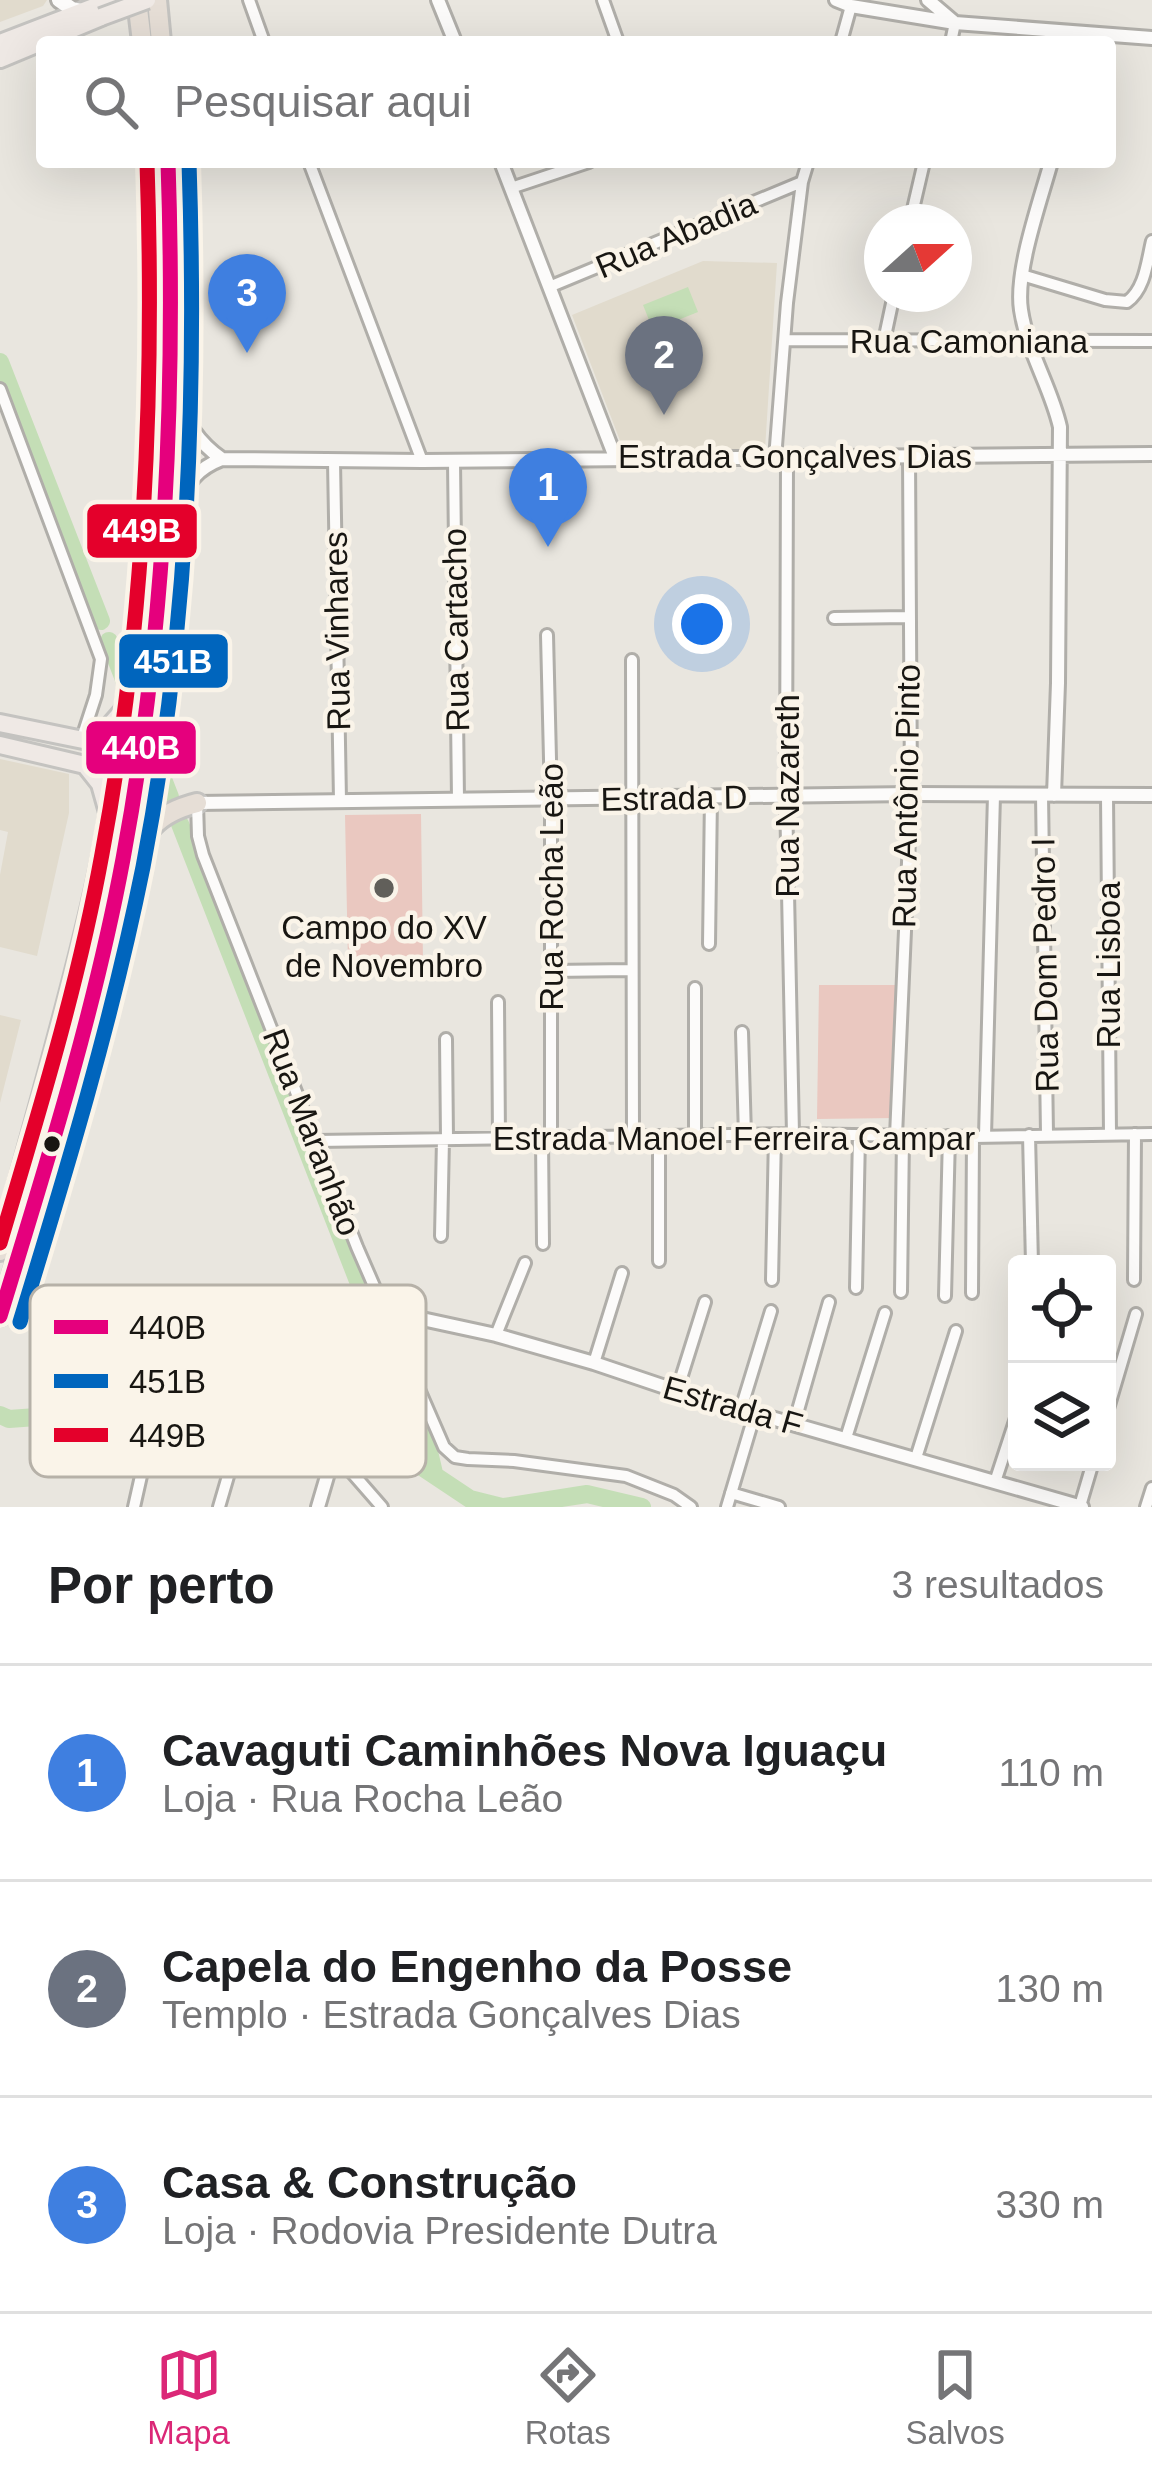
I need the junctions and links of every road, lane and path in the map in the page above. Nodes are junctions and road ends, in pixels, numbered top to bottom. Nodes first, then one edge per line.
1 (57, 0) edge
2 (137, 0) edge
3 (147, 0) edge
4 (157, 0) edge
5 (249, 0) edge
6 (439, 0) edge
7 (603, 0) edge
8 (836, 0) edge
9 (928, 0) edge
10 (851, 6) junction
11 (98, 9) edge
12 (955, 22) junction
13 (51, 23) junction
14 (45, 36) edge
15 (141, 36) edge
16 (160, 36) edge
17 (262, 36) edge
18 (453, 36) edge
19 (617, 36) edge
20 (843, 36) edge
21 (952, 36) edge
22 (1074, 36) edge
23 (1116, 37) edge
24 (1152, 38) edge
25 (36, 41) edge
26 (0, 43) edge
27 (0, 59) edge
28 (152, 168) edge
29 (168, 168) edge
30 (311, 168) edge
31 (503, 168) edge
32 (571, 168) edge
33 (806, 168) edge
34 (923, 168) edge
35 (1049, 168) edge
36 (802, 182) junction
37 (511, 188) junction
38 (914, 204) edge
39 (1152, 241) edge
40 (1022, 274) junction
41 (549, 287) junction
42 (891, 312) edge
43 (785, 340) junction
44 (884, 341) junction
45 (1152, 341) edge
46 (1029, 342) junction
47 (0, 389) edge
48 (172, 392) junction
49 (1061, 454) junction
50 (1152, 454) edge
51 (909, 456) junction
52 (615, 457) junction
53 (222, 459) junction
54 (781, 459) junction
55 (454, 460) junction
56 (334, 461) junction
57 (422, 461) junction
58 (165, 526) junction
59 (909, 617) junction
60 (834, 618) dead end
61 (548, 635) dead end
62 (632, 660) dead end
63 (126, 705) junction
64 (0, 723) edge
65 (42, 732) junction
66 (81, 741) junction
67 (0, 745) edge
68 (39, 753) junction
69 (911, 794) junction
70 (994, 795) junction
71 (1048, 795) junction
72 (1152, 795) edge
73 (711, 796) junction
74 (786, 796) junction
75 (1107, 796) junction
76 (458, 799) junction
77 (633, 799) junction
78 (340, 800) junction
79 (551, 800) junction
80 (197, 803) junction
81 (109, 817) junction
82 (115, 898) junction
83 (709, 944) dead end
84 (631, 970) junction
85 (551, 971) junction
86 (695, 988) dead end
87 (498, 1002) dead end
88 (742, 1032) dead end
89 (446, 1039) dead end
90 (793, 1134) junction
91 (1047, 1134) junction
92 (1110, 1134) junction
93 (1136, 1134) junction
94 (1152, 1134) edge
95 (859, 1135) junction
96 (1029, 1135) junction
97 (695, 1136) junction
98 (746, 1136) junction
99 (775, 1136) junction
100 (900, 1136) junction
101 (949, 1136) junction
102 (979, 1136) junction
103 (634, 1137) junction
104 (659, 1138) junction
105 (445, 1139) junction
106 (499, 1139) junction
107 (546, 1139) junction
108 (316, 1141) junction
109 (441, 1236) dead end
110 (543, 1244) dead end
111 (0, 1251) edge
112 (1032, 1255) edge
113 (658, 1261) dead end
114 (525, 1263) dead end
115 (622, 1274) dead end
116 (772, 1280) dead end
117 (1134, 1280) dead end
118 (373, 1285) edge
119 (856, 1288) dead end
120 (901, 1292) dead end
121 (972, 1293) dead end
122 (945, 1296) dead end
123 (705, 1303) dead end
124 (829, 1303) dead end
125 (771, 1311) dead end
126 (885, 1313) dead end
127 (1136, 1313) dead end
128 (0, 1316) edge
129 (426, 1319) edge
130 (956, 1331) dead end
131 (496, 1335) junction
132 (594, 1363) junction
133 (1116, 1381) edge
134 (677, 1391) junction
135 (426, 1408) edge
136 (748, 1411) junction
137 (794, 1424) junction
138 (846, 1438) junction
139 (1008, 1442) edge
140 (916, 1458) junction
141 (1091, 1471) edge
142 (141, 1477) edge
143 (228, 1477) edge
144 (327, 1477) edge
145 (356, 1477) edge
146 (995, 1482) junction
147 (1152, 1488) edge
148 (731, 1493) junction
149 (134, 1507) edge
150 (219, 1507) edge
151 (318, 1507) edge
152 (382, 1507) edge
153 (691, 1507) edge
154 (728, 1507) edge
155 (779, 1507) edge
156 (1081, 1507) edge
157 (1146, 1507) edge

1 - 11 main road
1 - 13 main road
2 - 15 highway
3 - 11 main road, bridge
4 - 16 highway
5 - 17 street
6 - 18 street
7 - 19 street
8 - 10 street
9 - 12 street
10 - 12 street
10 - 20 street
11 - 13 main road
11 - 14 main road
12 - 21 street
12 - 22 street
13 - 26 main road
23 - 24 street
25 - 27 main road
28 - 63 highway
29 - 48 highway
30 - 57 street
31 - 37 street
32 - 37 street
33 - 36 street, Rua Nazareth
34 - 38 street
35 - 40 street
36 - 41 street, Rua Abadia
36 - 43 street, Rua Nazareth
37 - 41 street
39 - 40 street
40 - 46 street
41 - 52 street
42 - 44 street
43 - 44 street, Rua Camoniana
43 - 54 street, Rua Nazareth
44 - 46 street, Rua Camoniana
45 - 46 street, Rua Camoniana
46 - 49 street
47 - 66 street
48 - 53 street
48 - 58 highway
49 - 50 street, Estrada Gonçalves Dias
49 - 51 street, Estrada Gonçalves Dias
49 - 71 street
51 - 54 street, Estrada Gonçalves Dias
51 - 59 street, Rua Antônio Pinto
52 - 54 street, Estrada Gonçalves Dias
52 - 55 street, Estrada Gonçalves Dias
53 - 56 street, Estrada Gonçalves Dias
53 - 58 street
54 - 74 street, Rua Nazareth
55 - 57 street, Estrada Gonçalves Dias
55 - 76 street, Rua Cartacho
56 - 57 street, Estrada Gonçalves Dias
56 - 78 street, Rua Vinhares
58 - 82 highway
59 - 60 street
59 - 69 street, Rua Antônio Pinto
61 - 79 street, Rua Rocha Leão
62 - 77 street
63 - 66 main road
63 - 81 highway
64 - 65 main road
65 - 66 main road
65 - 68 main road
67 - 68 main road
68 - 81 main road
69 - 70 street, Estrada D
69 - 74 street, Estrada D
69 - 100 street, Rua Antônio Pinto
70 - 71 street, Estrada D
70 - 102 street
71 - 75 street, Estrada D
71 - 91 street, Rua Dom Pedro I
72 - 75 street, Estrada D
73 - 74 street, Estrada D
73 - 77 street, Estrada D
73 - 83 street
74 - 90 street, Rua Nazareth
75 - 92 street, Rua Lisboa
76 - 78 street, Estrada D
76 - 79 street, Estrada D
77 - 79 street, Estrada D
77 - 84 street
78 - 80 street, Estrada D
79 - 85 street, Rua Rocha Leão
80 - 82 highway
80 - 108 street, Rua Maranhão
81 - 111 highway
82 - 128 highway
84 - 85 street
84 - 103 street
85 - 107 street, Rua Rocha Leão
86 - 97 street
87 - 106 street
88 - 98 street
89 - 105 street
90 - 95 street, Estrada Manoel Ferreira Campar
90 - 99 street, Estrada Manoel Ferreira Campar
91 - 92 street, Estrada Manoel Ferreira Campar
91 - 96 street, Estrada Manoel Ferreira Campar
92 - 93 street, Estrada Manoel Ferreira Campar
93 - 94 street, Estrada Manoel Ferreira Campar
93 - 117 street
95 - 100 street, Estrada Manoel Ferreira Campar
95 - 119 street
96 - 102 street, Estrada Manoel Ferreira Campar
96 - 112 street
97 - 98 street, Estrada Manoel Ferreira Campar
97 - 104 street, Estrada Manoel Ferreira Campar
98 - 99 street, Estrada Manoel Ferreira Campar
99 - 116 street
100 - 101 street, Estrada Manoel Ferreira Campar
100 - 120 street, Rua Antônio Pinto
101 - 102 street, Estrada Manoel Ferreira Campar
101 - 122 street
102 - 121 street
103 - 104 street, Estrada Manoel Ferreira Campar
103 - 107 street, Estrada Manoel Ferreira Campar
104 - 113 street
105 - 106 street, Estrada Manoel Ferreira Campar
105 - 108 street, Estrada Manoel Ferreira Campar
105 - 109 street
106 - 107 street, Estrada Manoel Ferreira Campar
107 - 110 street, Rua Rocha Leão
108 - 118 street, Rua Maranhão
114 - 131 street
115 - 132 street
123 - 134 street
124 - 137 street
125 - 136 street
126 - 138 street
127 - 133 street
129 - 131 street, Estrada F
130 - 140 street
131 - 132 street, Estrada F
132 - 134 street, Estrada F
134 - 136 street, Estrada F
135 - 153 street, Rua Maranhão
136 - 137 street, Estrada F
136 - 148 street
137 - 138 street, Estrada F
138 - 140 street, Estrada F
139 - 146 street
140 - 146 street, Estrada F
141 - 156 street
142 - 149 street
143 - 150 street
144 - 151 street
145 - 152 street
146 - 156 street, Estrada F
147 - 157 street
148 - 154 street
148 - 155 street

